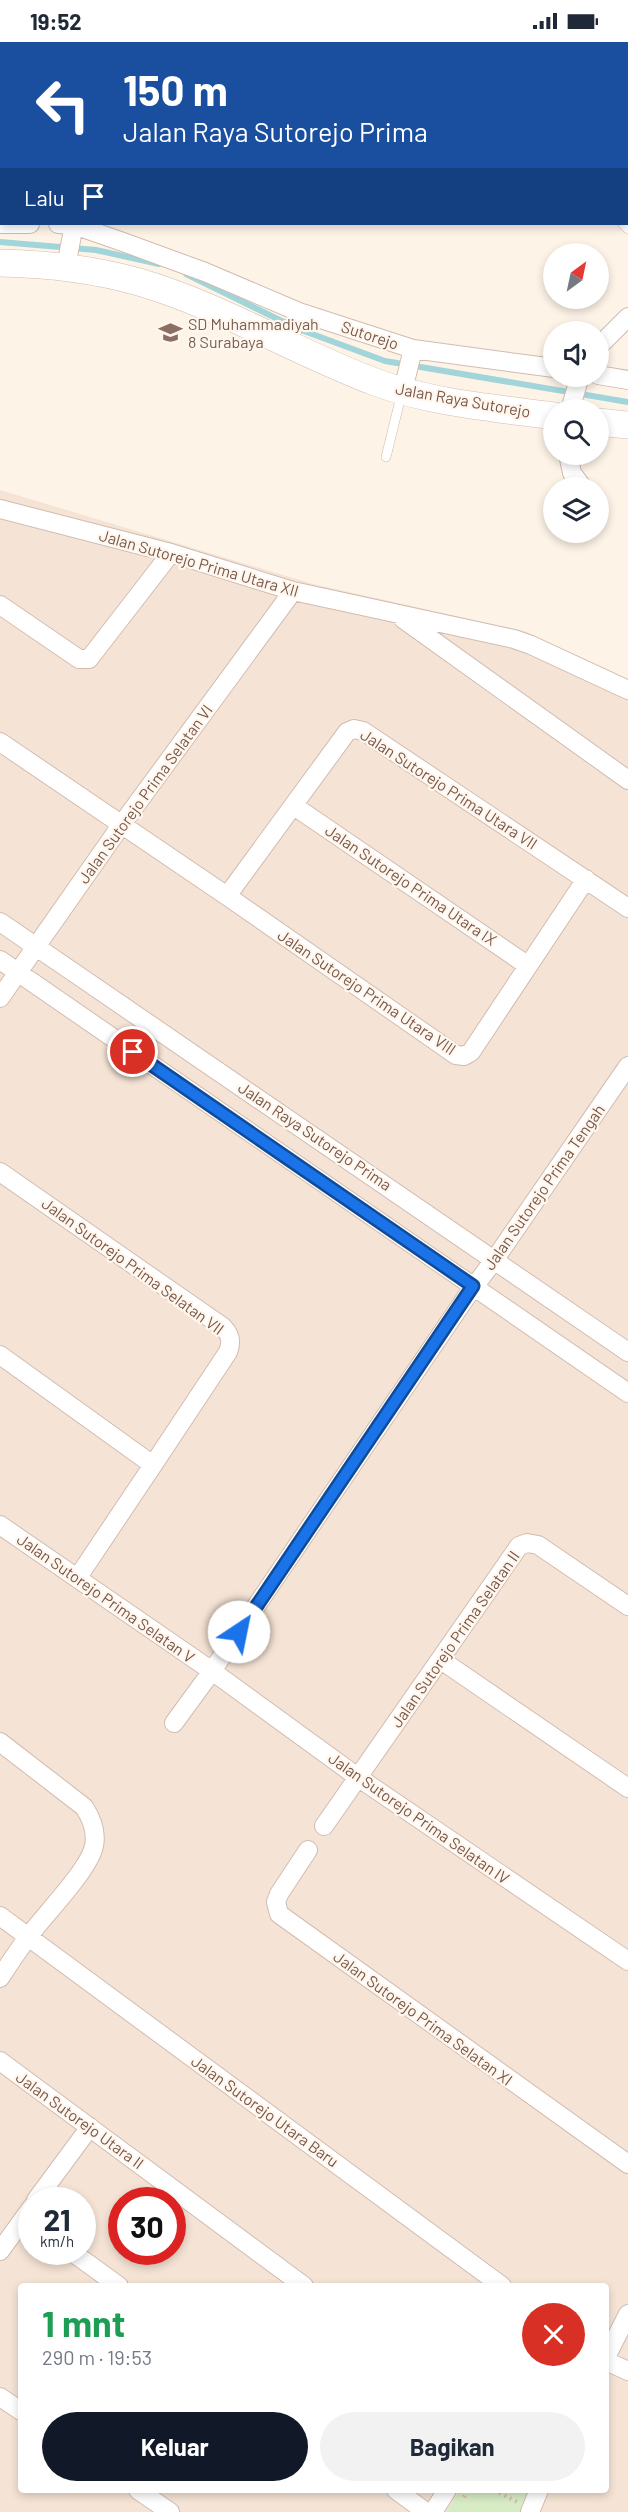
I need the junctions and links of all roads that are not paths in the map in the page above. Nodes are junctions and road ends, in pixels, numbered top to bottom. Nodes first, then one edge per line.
1 (68, 228) edge
2 (67, 260) junction
3 (0, 263) edge
4 (628, 317) edge
5 (294, 326) junction
6 (609, 336) edge
7 (412, 351) junction
8 (543, 367) edge
9 (609, 377) edge
10 (628, 380) edge
11 (404, 385) junction
12 (570, 398) edge
13 (609, 423) edge
14 (628, 425) edge
15 (386, 457) dead end
16 (0, 509) edge
17 (171, 553) junction
18 (293, 591) junction
19 (0, 605) edge
20 (398, 615) junction
21 (628, 690) edge
22 (0, 742) edge
23 (628, 780) edge
24 (294, 806) junction
25 (122, 824) junction
26 (586, 879) junction
27 (227, 896) junction
28 (628, 908) edge
29 (0, 922) edge
30 (36, 947) junction
31 (0, 960) edge
32 (527, 965) junction
33 (18, 972) junction
34 (0, 998) edge
35 (628, 1066) edge
36 (0, 1172) edge
37 (495, 1259) junction
38 (473, 1286) junction
39 (628, 1352) edge
40 (0, 1355) edge
41 (628, 1393) edge
42 (153, 1465) junction
43 (0, 1525) edge
44 (78, 1577) junction
45 (628, 1606) edge
46 (441, 1660) junction
47 (212, 1671) junction
48 (174, 1723) dead end
49 (0, 1742) edge
50 (359, 1778) junction
51 (628, 1788) edge
52 (324, 1826) dead end
53 (308, 1850) dead end
54 (0, 1916) edge
55 (28, 1937) junction
56 (628, 1961) edge
57 (0, 1978) edge
58 (0, 2061) edge
59 (90, 2127) junction
60 (628, 2164) edge
61 (46, 2187) edge
62 (18, 2229) edge
63 (0, 2251) edge
64 (90, 2265) edge
65 (115, 2283) edge
66 (299, 2283) edge
67 (498, 2283) edge
68 (628, 2314) edge
69 (609, 2353) edge
70 (609, 2361) edge
71 (628, 2371) edge
72 (0, 2397) edge
73 (18, 2409) edge
74 (142, 2493) edge
75 (400, 2493) edge
76 (445, 2493) edge
77 (537, 2493) edge
78 (525, 2510) edge
79 (170, 2512) edge
80 (426, 2512) edge
81 (433, 2512) edge

1 - 2 street
1 - 5 street, Sutorejo
2 - 3 main road, Jalan Raya Sutorejo
2 - 5 main road, Jalan Raya Sutorejo
4 - 6 street
5 - 7 street, Sutorejo
5 - 11 main road, Jalan Raya Sutorejo
7 - 8 street, Sutorejo
7 - 11 street
9 - 10 street
11 - 12 main road, Jalan Raya Sutorejo
11 - 15 lane
13 - 14 main road
16 - 17 street, Jalan Sutorejo Prima Utara XII
17 - 18 street, Jalan Sutorejo Prima Utara XII
17 - 19 street
18 - 20 street, Jalan Sutorejo Prima Utara XII
18 - 25 street, Jalan Sutorejo Prima Selatan VI
20 - 21 street, Jalan Sutorejo Prima Utara XII
20 - 23 street, Jalan Sutorejo Prima Utara XII
22 - 25 street, Jalan Sutorejo Prima Utara VIII
24 - 26 street, Jalan Sutorejo Prima Utara VII
24 - 27 street, Jalan Sutorejo Prima Utara VII
24 - 32 street, Jalan Sutorejo Prima Utara IX
25 - 27 street, Jalan Sutorejo Prima Utara VIII
25 - 30 street, Jalan Sutorejo Prima Selatan VI
26 - 28 street, Jalan Sutorejo Prima Utara VII
26 - 32 street, Jalan Sutorejo Prima Utara VIII
27 - 32 street, Jalan Sutorejo Prima Utara VIII
29 - 30 street, Jalan Raya Sutorejo Prima
30 - 33 street, Jalan Sutorejo Prima Selatan VI
30 - 37 street, Jalan Raya Sutorejo Prima
31 - 33 street, Jalan Raya Sutorejo Prima
33 - 34 street, Jalan Sutorejo Prima Selatan VI
33 - 38 street, Jalan Raya Sutorejo Prima
35 - 37 street, Jalan Sutorejo Prima Tengah
36 - 42 street, Jalan Sutorejo Prima Selatan VII
37 - 38 street, Jalan Sutorejo Prima Tengah
37 - 39 street, Jalan Raya Sutorejo Prima
38 - 41 street, Jalan Raya Sutorejo Prima
38 - 47 street, Jalan Sutorejo Prima Tengah
40 - 42 street
42 - 44 street
43 - 44 street, Jalan Sutorejo Prima Selatan V
44 - 47 street, Jalan Sutorejo Prima Selatan V
45 - 46 street, Jalan Sutorejo Prima Selatan II
46 - 50 street, Jalan Sutorejo Prima Selatan II
46 - 51 street
47 - 48 street, Jalan Sutorejo Prima Tengah
47 - 50 street, Jalan Sutorejo Prima Selatan IV
49 - 55 street
50 - 52 street
50 - 56 street, Jalan Sutorejo Prima Selatan IV
53 - 60 street, Jalan Sutorejo Prima Selatan XI
54 - 55 street, Jalan Sutorejo Utara Baru
55 - 57 street
55 - 67 street, Jalan Sutorejo Utara Baru
58 - 59 street, Jalan Sutorejo Utara II
59 - 61 street
59 - 66 street, Jalan Sutorejo Utara II
62 - 63 street
64 - 65 street
68 - 69 street
70 - 71 street
72 - 73 street
74 - 79 street
75 - 80 street
76 - 81 street
77 - 78 street

